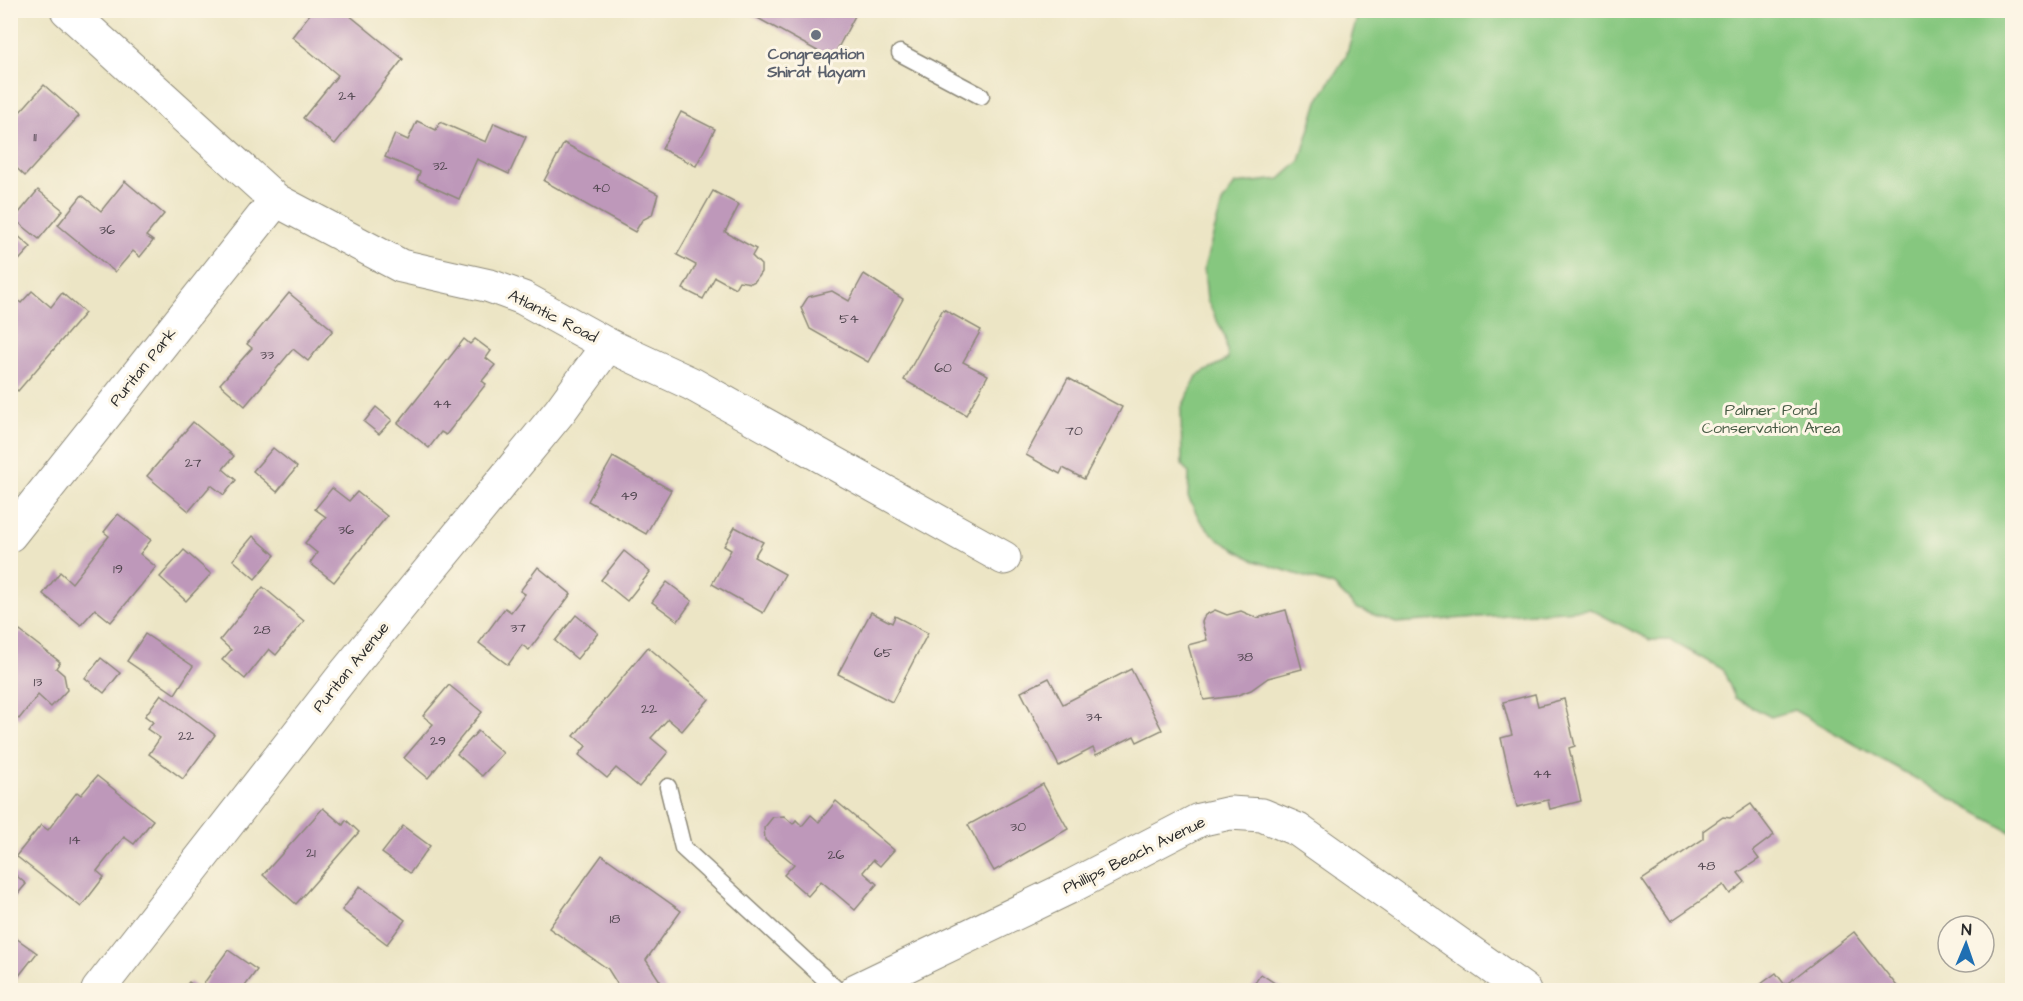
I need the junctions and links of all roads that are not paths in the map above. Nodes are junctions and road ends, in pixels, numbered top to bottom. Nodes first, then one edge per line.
1 (67, 10) edge
2 (900, 53) dead end
3 (981, 96) dead end
4 (276, 200) junction
5 (608, 345) junction
6 (10, 535) edge
7 (1004, 558) dead end
8 (668, 787) dead end
9 (98, 990) edge
10 (837, 990) edge
11 (856, 990) edge
12 (1524, 990) edge

1 - 4 street, Atlantic Road
2 - 3 lane
4 - 5 street, Atlantic Road
4 - 6 street, Puritan Park
5 - 7 street, Atlantic Road
5 - 9 street, Puritan Avenue
8 - 10 lane
11 - 12 street, Phillips Beach Avenue

